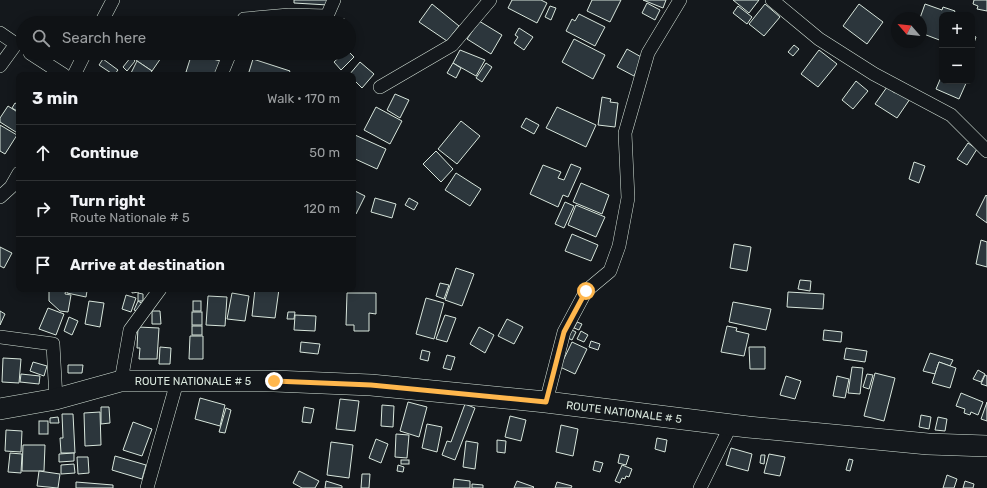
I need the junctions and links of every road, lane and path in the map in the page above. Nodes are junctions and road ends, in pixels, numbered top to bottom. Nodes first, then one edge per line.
1 (334, 0) edge
2 (490, 0) edge
3 (680, 0) edge
4 (772, 0) edge
5 (112, 1) edge
6 (104, 16) edge
7 (274, 16) edge
8 (327, 16) edge
9 (327, 16) edge
10 (0, 33) edge
11 (16, 43) edge
12 (16, 50) edge
13 (41, 60) edge
14 (82, 60) edge
15 (227, 60) edge
16 (0, 66) edge
17 (59, 72) edge
18 (76, 72) edge
19 (222, 72) edge
20 (380, 87) dead end
21 (987, 151) edge
22 (16, 178) edge
23 (0, 197) edge
24 (158, 292) edge
25 (0, 337) edge
26 (121, 381) junction
27 (177, 382) junction
28 (56, 399) junction
29 (546, 402) junction
30 (0, 409) edge
31 (731, 425) junction
32 (987, 446) edge
33 (147, 488) edge
34 (700, 488) edge

1 - 9 street
2 - 20 street
3 - 29 street
4 - 21 street
5 - 6 street
7 - 8 street
10 - 11 street
12 - 16 street
13 - 17 street
14 - 18 street
15 - 19 street
22 - 23 street
24 - 26 street
25 - 28 street
26 - 27 main road, ROUTE NATIONALE # 5
26 - 28 main road, ROUTE NATIONALE # 5
27 - 29 main road, ROUTE NATIONALE # 5
27 - 33 street
28 - 30 main road, ROUTE NATIONALE # 5
29 - 31 main road, ROUTE NATIONALE # 5
31 - 32 main road, ROUTE NATIONALE # 5
31 - 34 street

